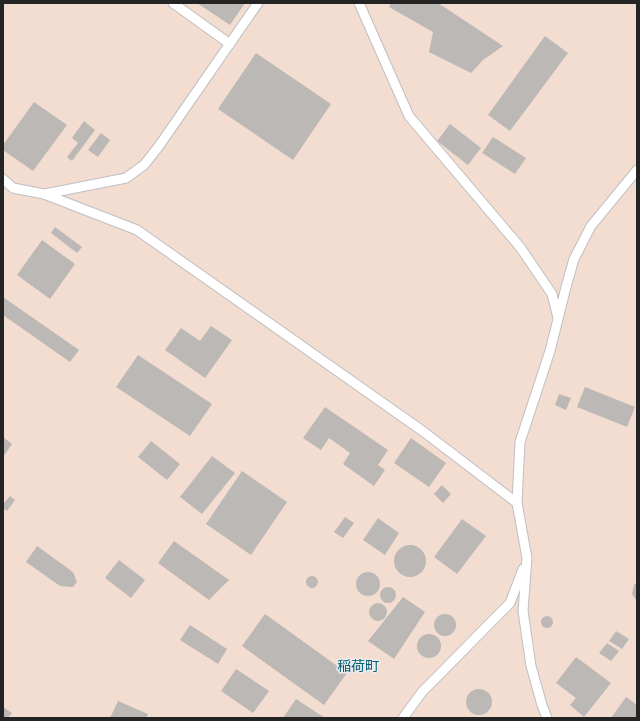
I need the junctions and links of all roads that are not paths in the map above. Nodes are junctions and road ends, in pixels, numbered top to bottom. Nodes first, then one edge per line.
1 (173, 3) edge
2 (258, 3) edge
3 (359, 3) edge
4 (230, 44) junction
5 (637, 170) edge
6 (3, 179) edge
7 (44, 194) junction
8 (559, 322) junction
9 (517, 503) junction
10 (527, 558) junction
11 (403, 718) edge
12 (547, 718) edge

1 - 4 lane
2 - 4 lane
3 - 8 lane
4 - 7 lane
5 - 8 lane
6 - 7 lane
7 - 9 lane
8 - 9 lane
9 - 10 lane
10 - 11 lane
10 - 12 lane

